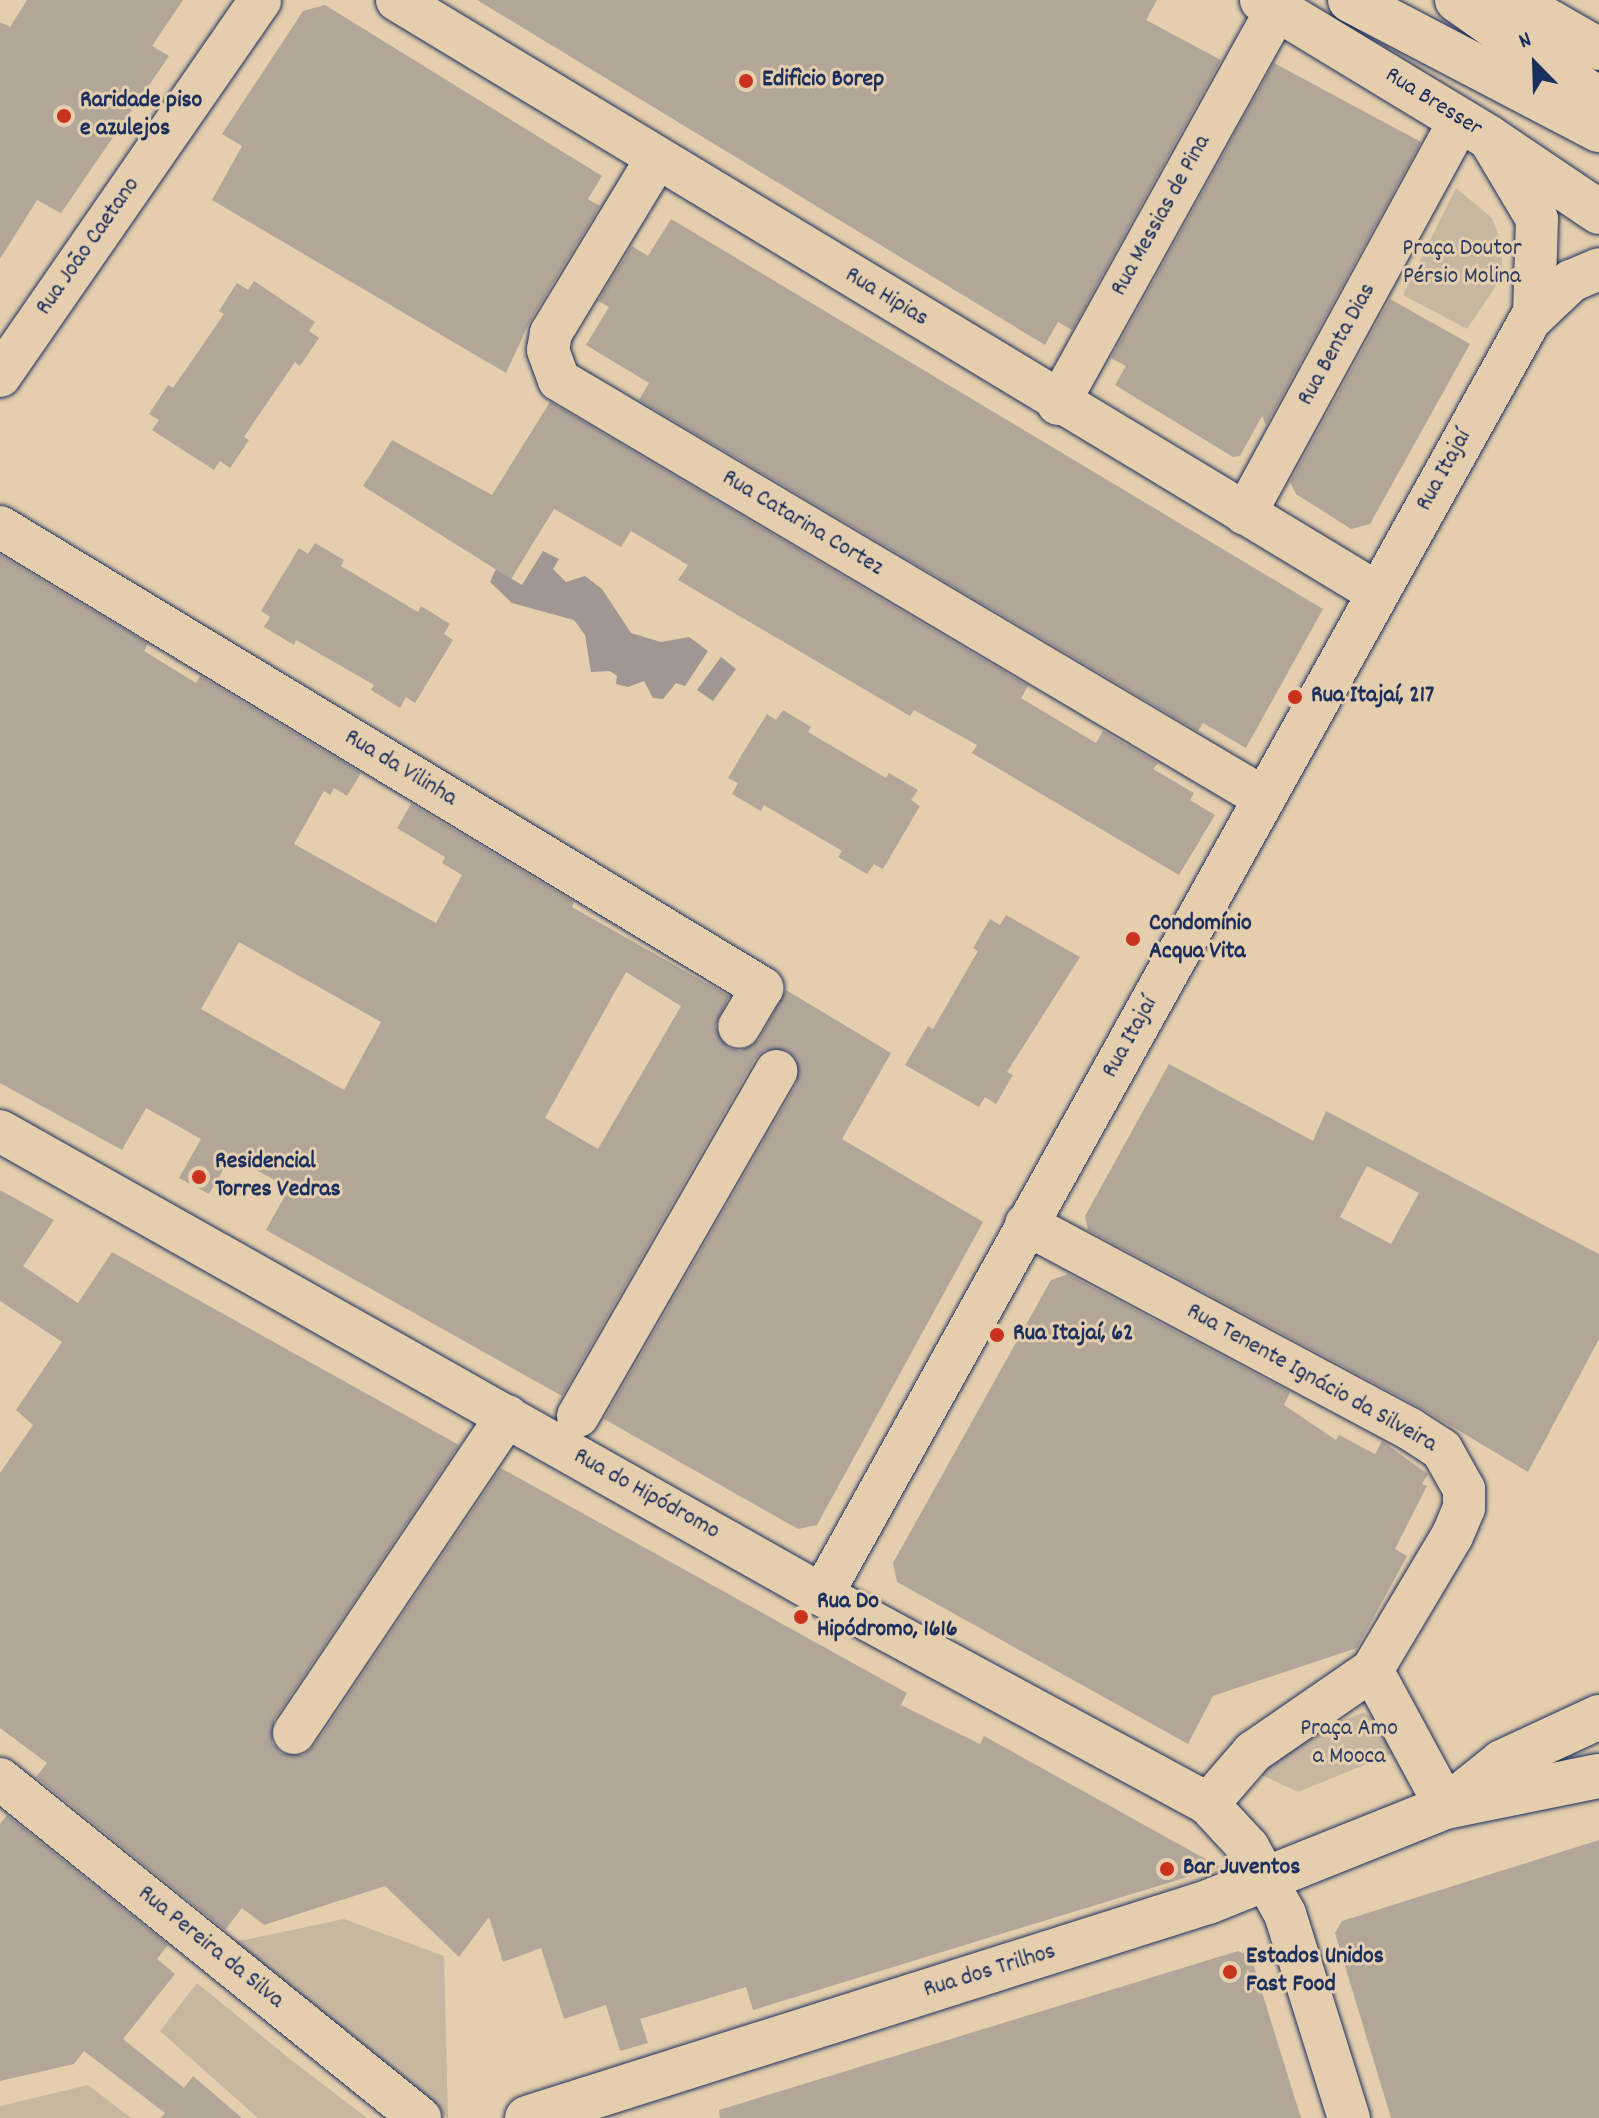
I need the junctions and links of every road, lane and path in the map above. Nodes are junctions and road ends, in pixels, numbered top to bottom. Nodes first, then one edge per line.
1 (260, 0) edge
2 (397, 0) edge
3 (1457, 0) edge
4 (1514, 0) edge
5 (1352, 1) edge
6 (1264, 14) edge
7 (1599, 49) edge
8 (1599, 100) edge
9 (1599, 130) edge
10 (1470, 135) junction
11 (657, 158) junction
12 (1599, 212) edge
13 (1599, 269) edge
14 (1534, 313) junction
15 (0, 376) edge
16 (1058, 404) junction
17 (1245, 514) junction
18 (0, 527) edge
19 (1376, 592) junction
20 (1264, 798) junction
21 (739, 1027) dead end
22 (776, 1071) dead end
23 (0, 1131) edge
24 (1026, 1224) junction
25 (507, 1416) junction
26 (578, 1416) dead end
27 (822, 1595) junction
28 (1372, 1670) junction
29 (1599, 1717) edge
30 (294, 1733) dead end
31 (1599, 1776) edge
32 (0, 1779) edge
33 (1208, 1804) junction
34 (1446, 1807) junction
35 (1270, 1881) junction
36 (420, 2118) edge
37 (527, 2118) edge
38 (1349, 2118) edge

1 - 15 street, Rua João Caetano
2 - 11 street, Rua Hipias
3 - 8 main road
4 - 7 street
5 - 9 main road
6 - 10 main road, Rua Bresser
6 - 16 street, Rua Messias de Pina
10 - 12 main road, Rua Bresser
10 - 14 street, Rua Itajaí
10 - 17 street, Rua Benta Dias
11 - 16 street, Rua Hipias
11 - 20 street, Rua Catarina Cortez
13 - 14 street, Rua Itajaí
14 - 19 street, Rua Itajaí
16 - 17 street, Rua Hipias
17 - 19 street, Rua Hipias
18 - 21 street, Rua da Vilinha
19 - 20 street, Rua Itajaí
20 - 24 street, Rua Itajaí
22 - 26 street
23 - 25 street, Rua do Hipódromo
24 - 27 street, Rua Itajaí
24 - 28 street, Rua Tenente Ignácio da Silveira
25 - 27 street, Rua do Hipódromo
25 - 30 street
27 - 33 street, Rua do Hipódromo
28 - 33 street, Rua Tenente Ignácio da Silveira
28 - 34 street
29 - 34 main road, Rua dos Trilhos
31 - 34 main road, Rua dos Trilhos
32 - 36 street, Rua Pereira da Silva
33 - 35 street, Rua do Hipódromo
34 - 35 main road, Rua dos Trilhos
35 - 37 main road, Rua dos Trilhos
35 - 38 street, Rua do Hipódromo

